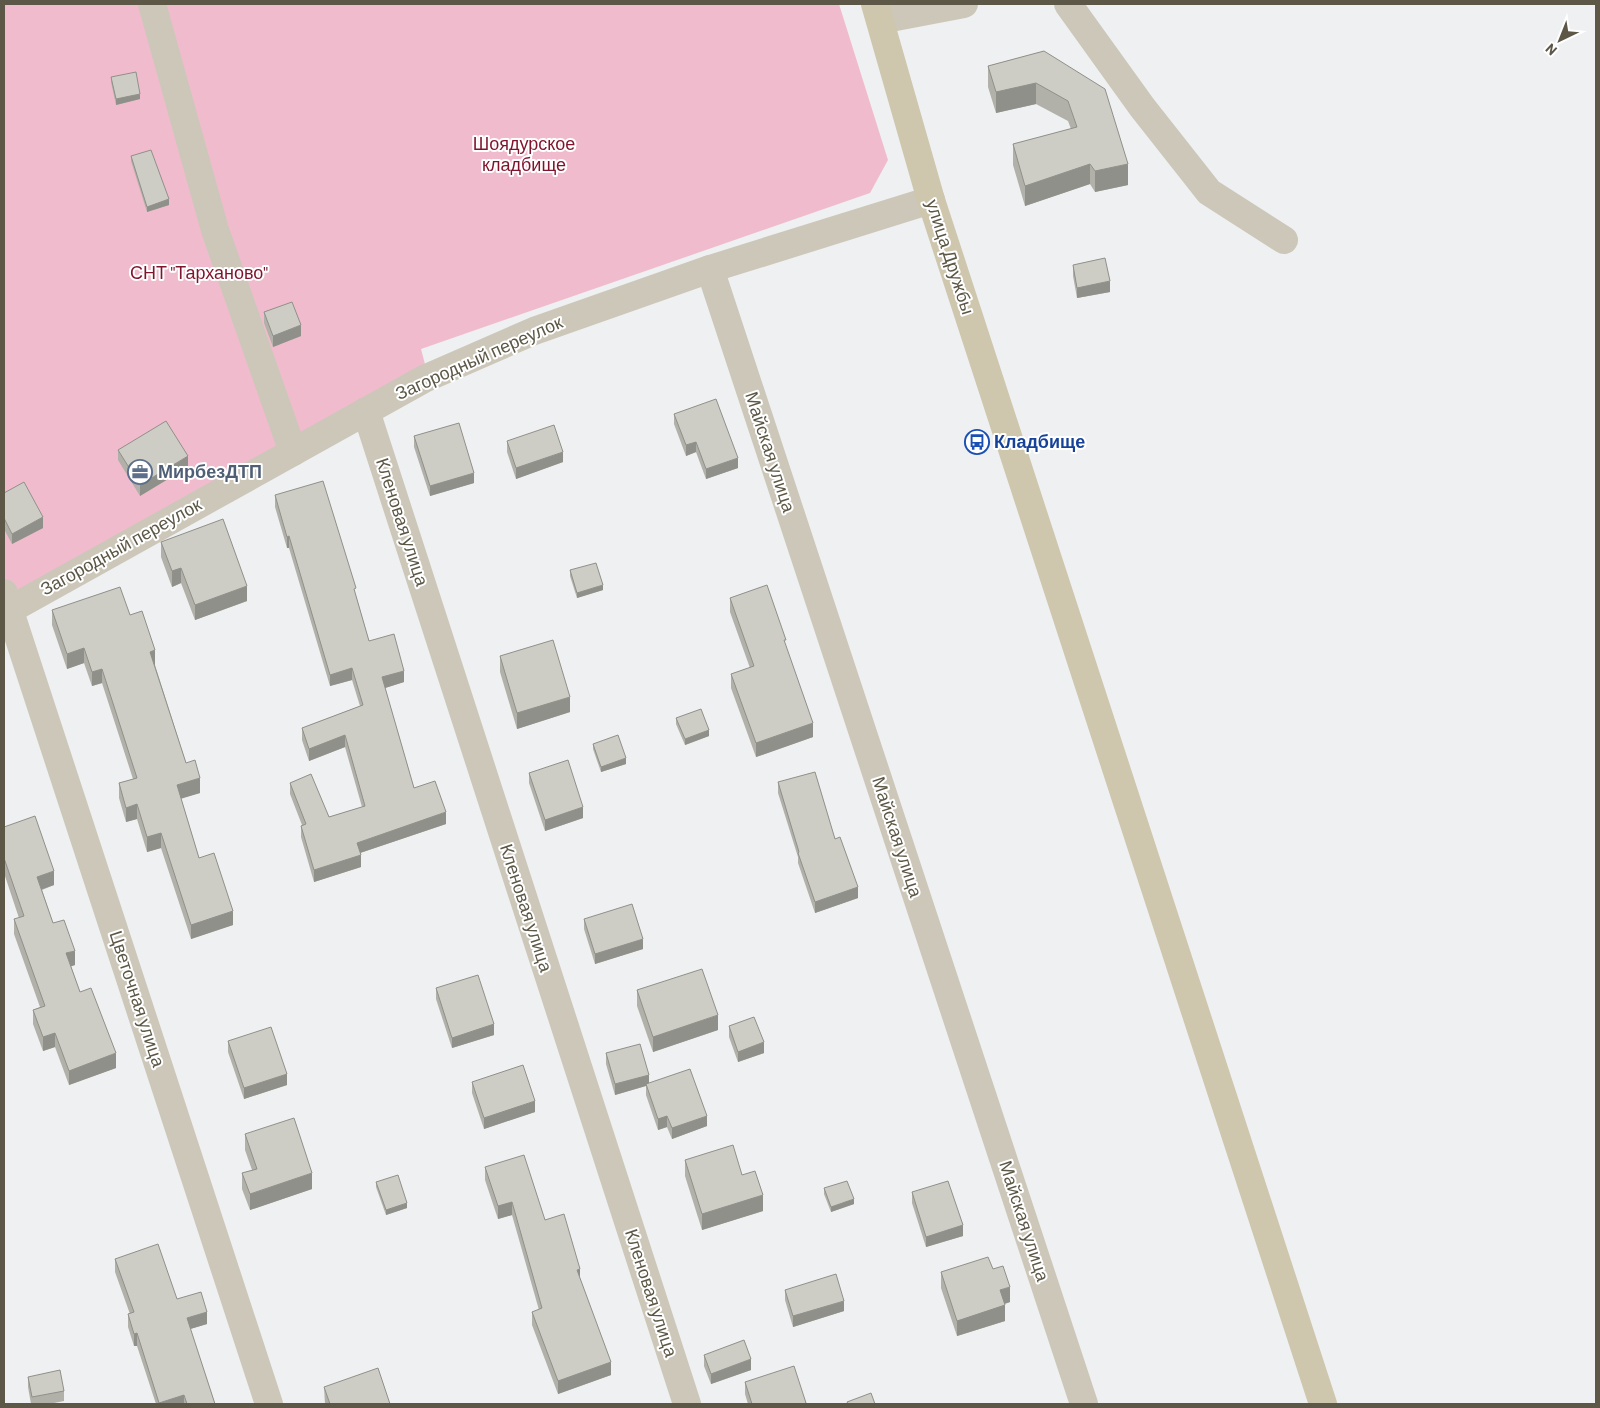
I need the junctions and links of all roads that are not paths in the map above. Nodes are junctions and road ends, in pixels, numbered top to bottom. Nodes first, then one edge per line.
1 (152, 4) edge
2 (964, 4) edge
3 (1068, 4) edge
4 (877, 12) edge
5 (931, 200) junction
6 (1284, 240) dead end
7 (710, 269) junction
8 (366, 411) junction
9 (293, 452) junction
10 (6, 605) edge
11 (269, 1404) edge
12 (687, 1404) edge
13 (1084, 1404) edge
14 (1323, 1404) edge

1 - 9 street
2 - 4 street
3 - 6 street
4 - 5 main road, улица Дружбы
5 - 7 street, Загородный переулок
5 - 14 main road, улица Дружбы
7 - 8 street, Загородный переулок
7 - 13 street, Майская улица
8 - 9 street, Загородный переулок
8 - 12 street, Кленовая улица
9 - 10 street, Загородный переулок
10 - 11 street, Цветочная улица

